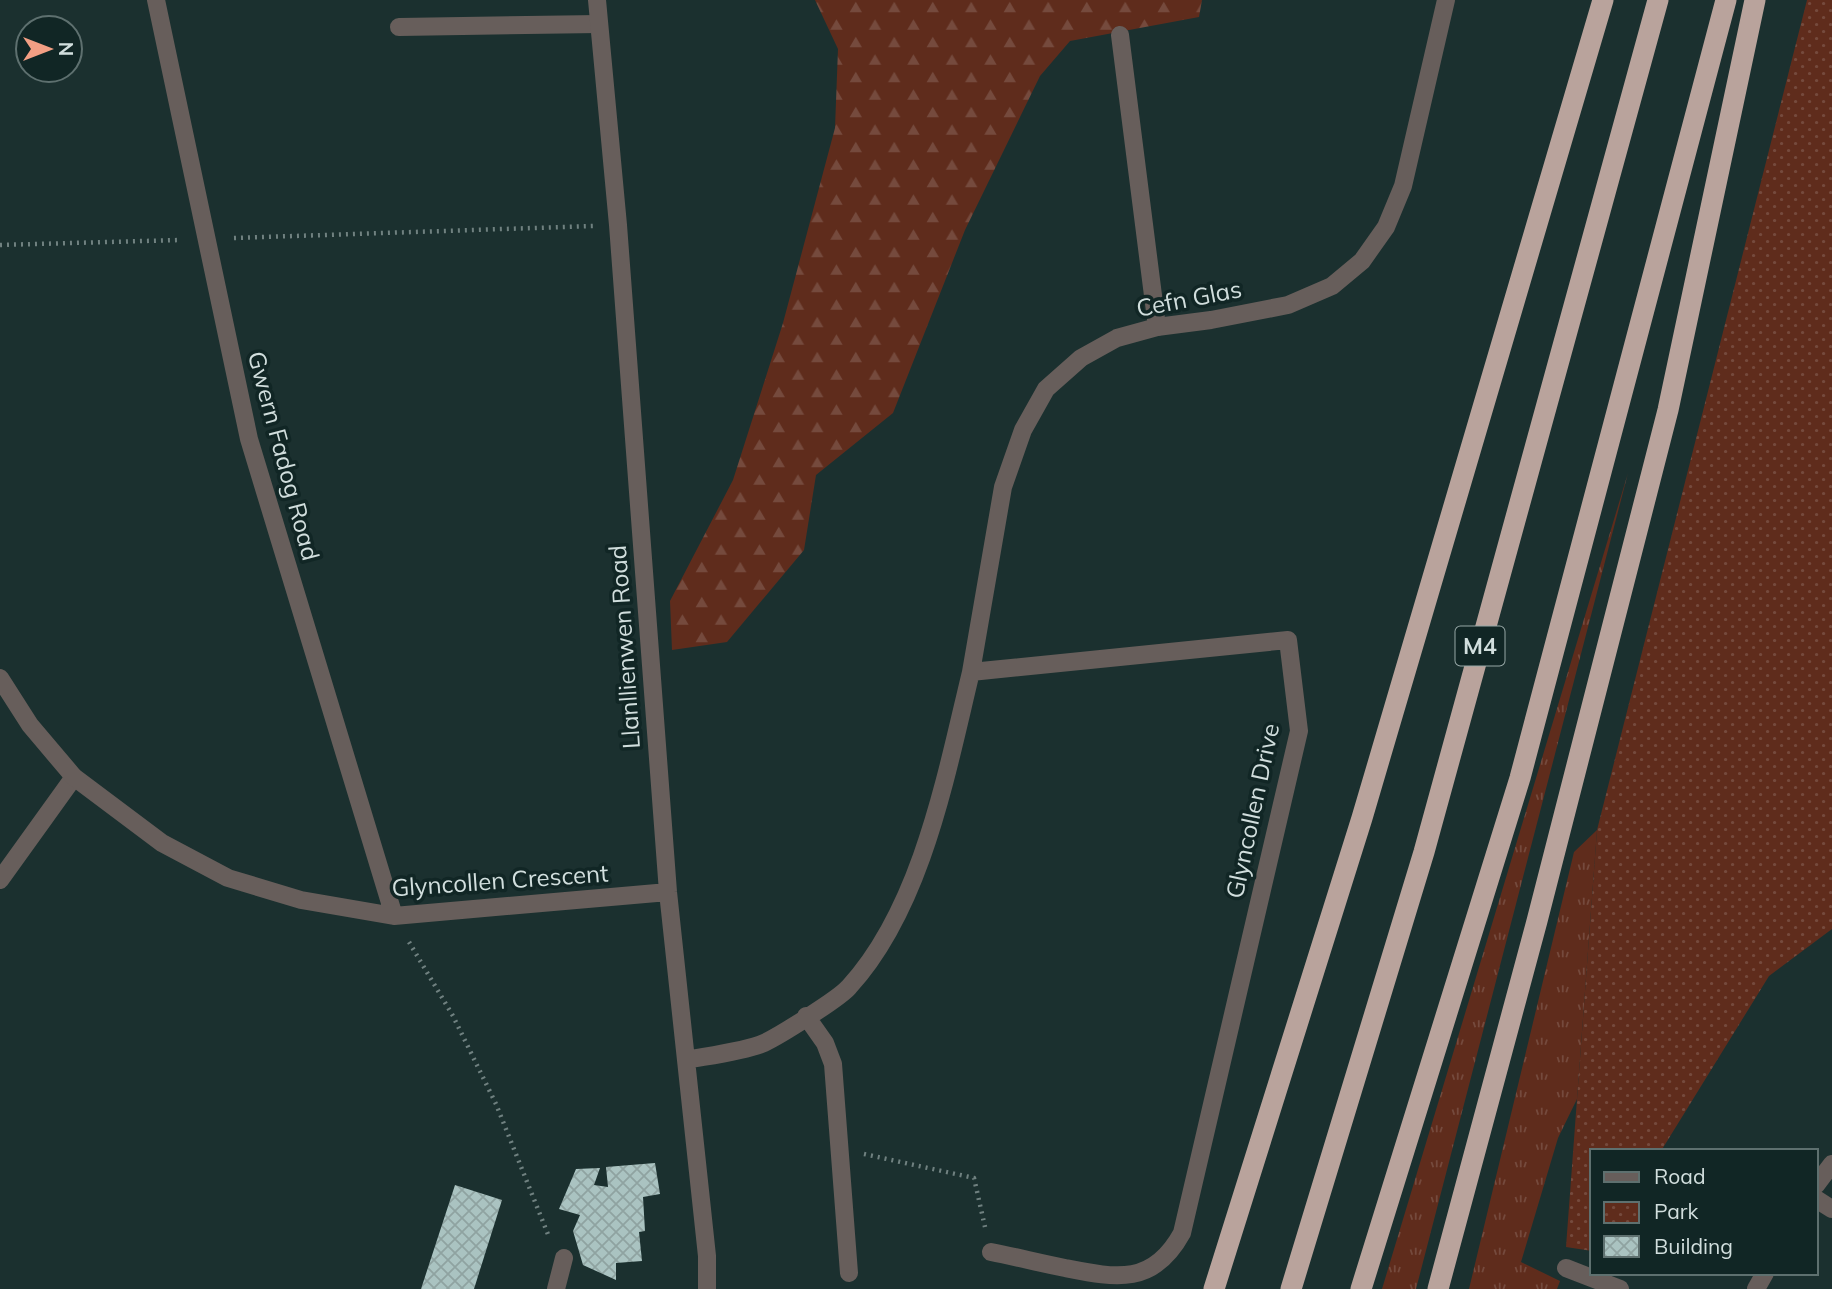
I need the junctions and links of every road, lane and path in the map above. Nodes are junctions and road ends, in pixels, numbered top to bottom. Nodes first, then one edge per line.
1 (156, 0) edge
2 (597, 0) edge
3 (1446, 0) edge
4 (1603, 0) edge
5 (1658, 0) edge
6 (1726, 0) edge
7 (1755, 0) edge
8 (599, 24) junction
9 (399, 27) dead end
10 (1120, 35) dead end
11 (618, 225) junction
12 (206, 239) junction
13 (0, 246) edge
14 (1157, 327) junction
15 (971, 672) junction
16 (0, 678) edge
17 (74, 777) junction
18 (0, 880) edge
19 (668, 892) junction
20 (394, 916) junction
21 (806, 1016) junction
22 (686, 1060) junction
23 (839, 1149) junction
24 (1832, 1164) edge
25 (1818, 1182) edge
26 (991, 1252) joint
27 (1566, 1268) dead end
28 (849, 1273) dead end
29 (560, 1274) edge
30 (706, 1289) edge
31 (1214, 1289) edge
32 (1291, 1289) edge
33 (1361, 1289) edge
34 (1438, 1289) edge
35 (1620, 1289) edge

1 - 12 street, Gwern Fadog Road
2 - 8 street, Llanllienwen Road
3 - 14 street, Cefn Glas
4 - 31 highway, M4
5 - 32 highway, M4
6 - 33 highway
7 - 34 highway
8 - 9 street
8 - 11 street, Llanllienwen Road
10 - 14 street
11 - 12 path
11 - 19 street, Llanllienwen Road
12 - 13 path
12 - 20 street, Gwern Fadog Road
14 - 15 street, Cefn Glas
15 - 21 street
15 - 26 street, Glyncollen Drive
16 - 17 street, Glyncollen Crescent
17 - 18 street
17 - 20 street, Glyncollen Crescent
19 - 20 street, Glyncollen Crescent
19 - 22 street, Llanllienwen Road
20 - 29 path
21 - 22 street
21 - 23 street
22 - 30 street, Llanllienwen Road
23 - 26 path
23 - 28 street
24 - 25 street
27 - 35 street

